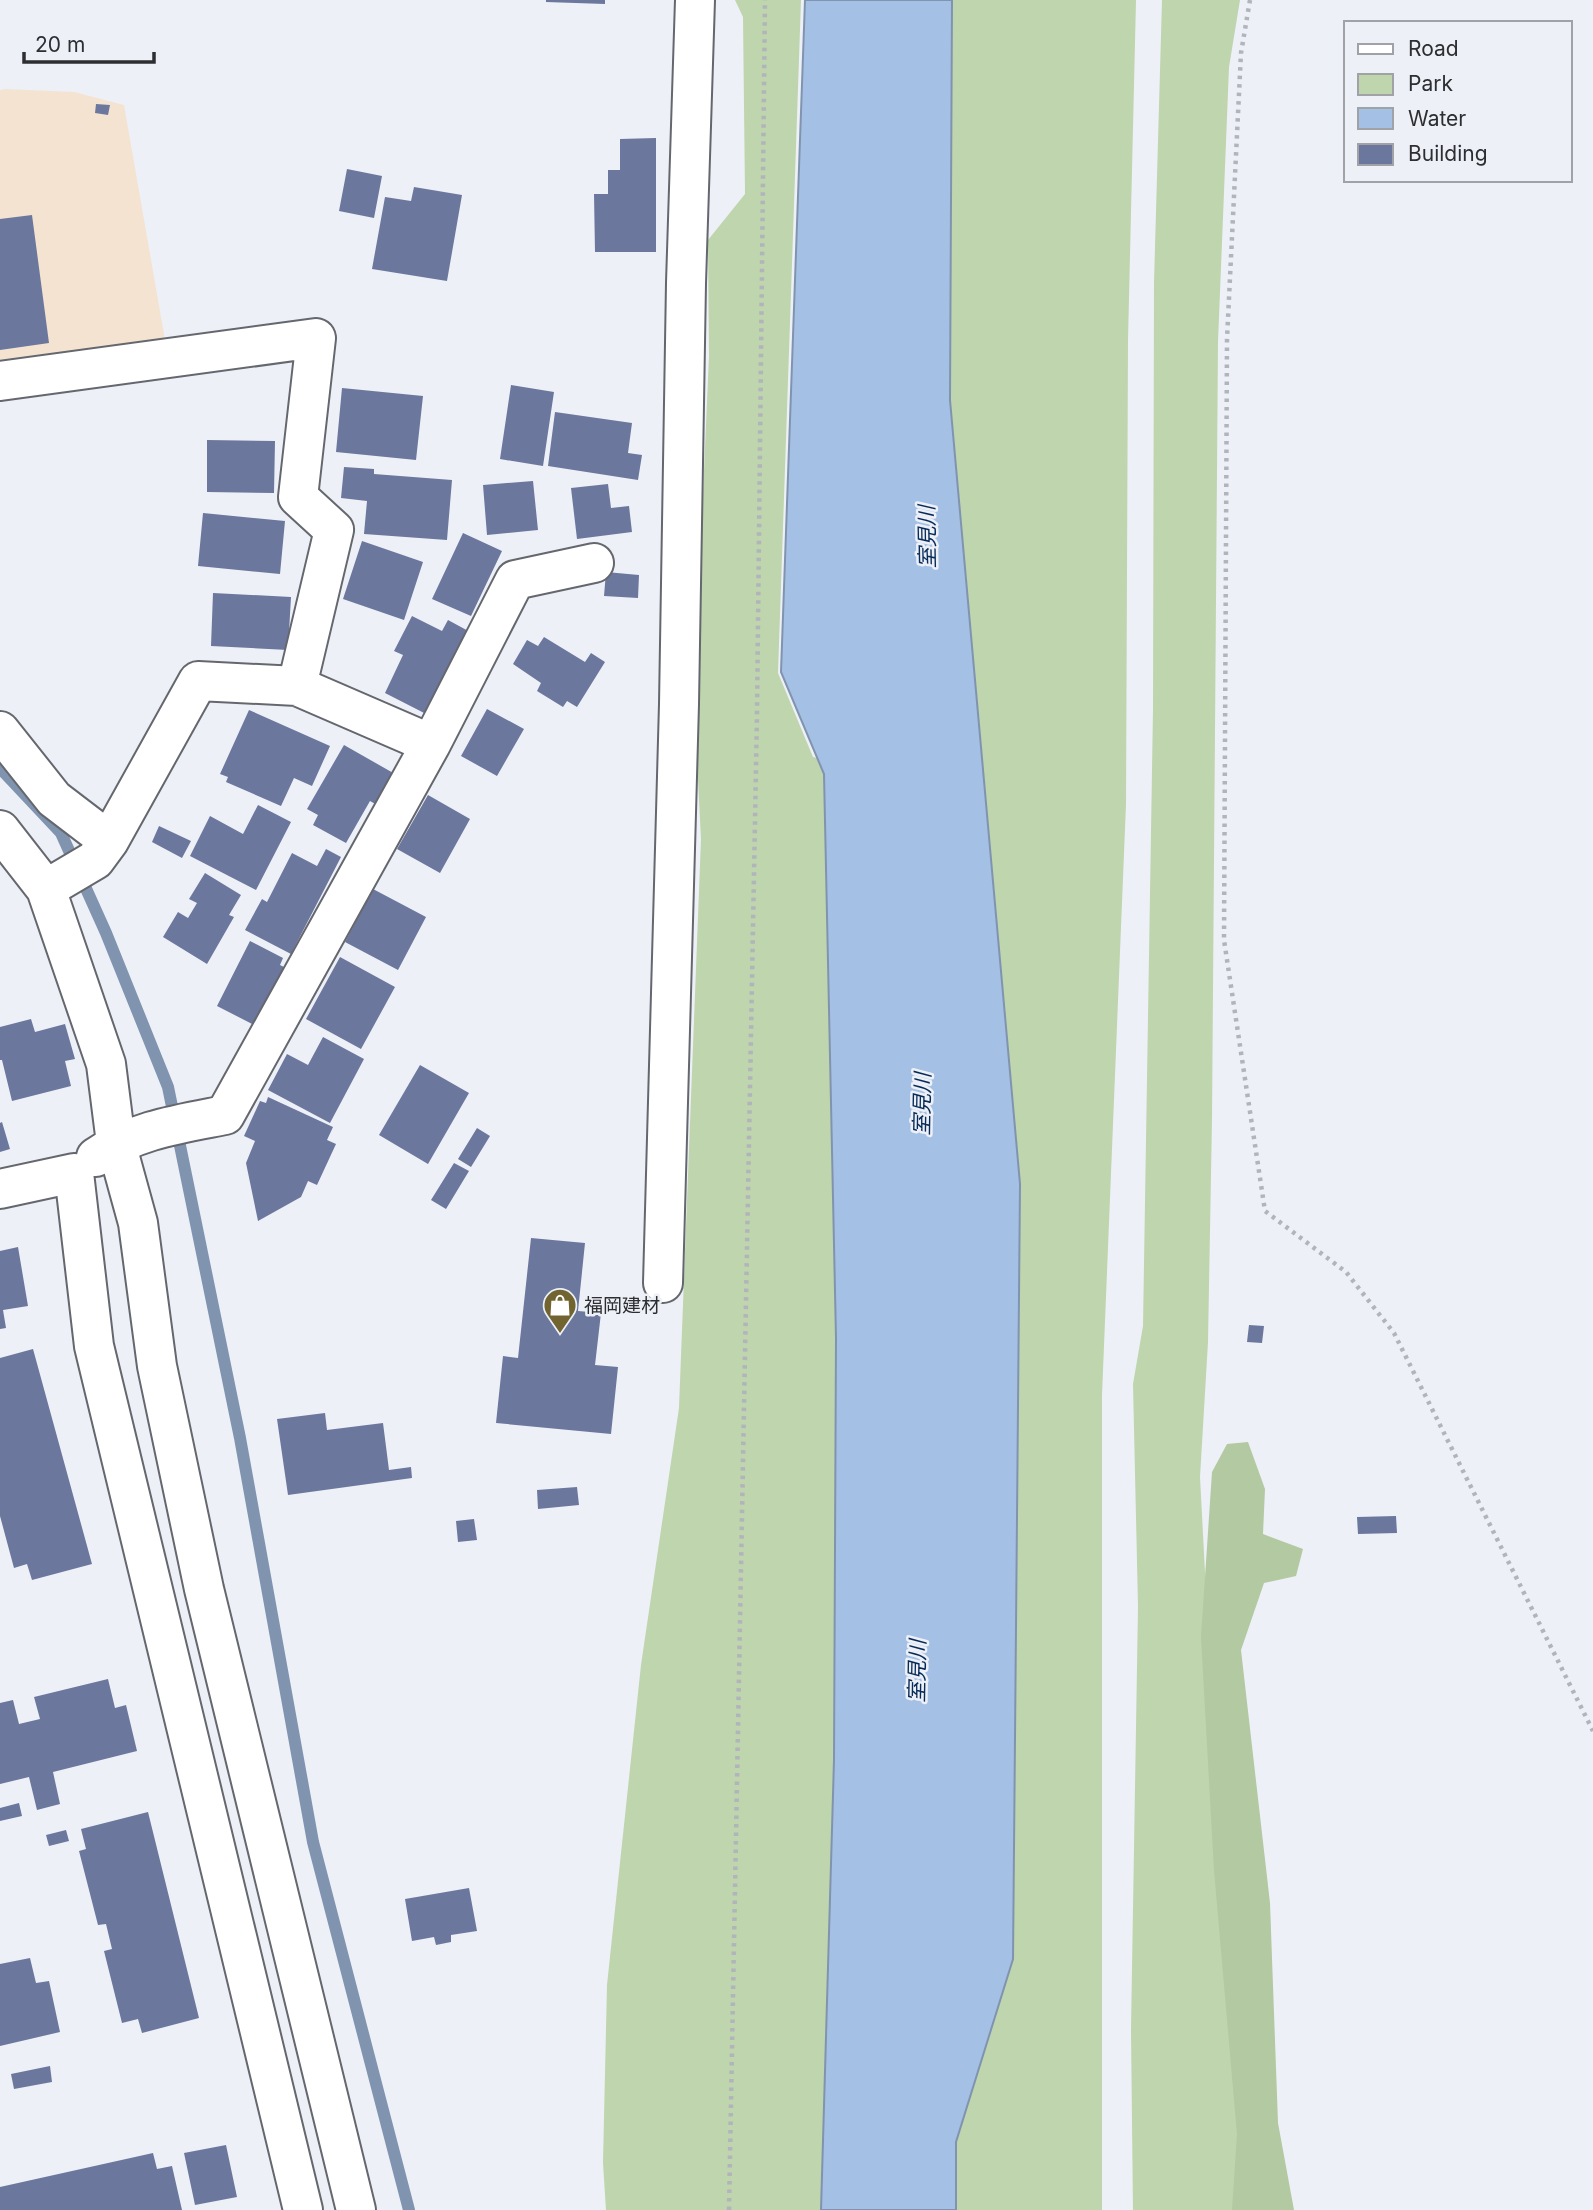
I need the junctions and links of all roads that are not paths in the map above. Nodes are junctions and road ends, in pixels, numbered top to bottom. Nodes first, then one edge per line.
1 (695, 0) edge
2 (0, 381) edge
3 (594, 563) dead end
4 (298, 686) junction
5 (0, 731) edge
6 (431, 744) junction
7 (0, 830) edge
8 (102, 850) junction
9 (46, 890) junction
10 (116, 1143) junction
11 (75, 1173) junction
12 (0, 1189) edge
13 (663, 1283) dead end
14 (303, 2210) edge
15 (356, 2210) edge

1 - 13 street
2 - 4 street
3 - 6 street
4 - 6 street
4 - 8 street
5 - 8 street
6 - 10 street
7 - 9 street
8 - 9 street
9 - 10 street
10 - 11 street
10 - 15 street
11 - 12 street
11 - 14 street

